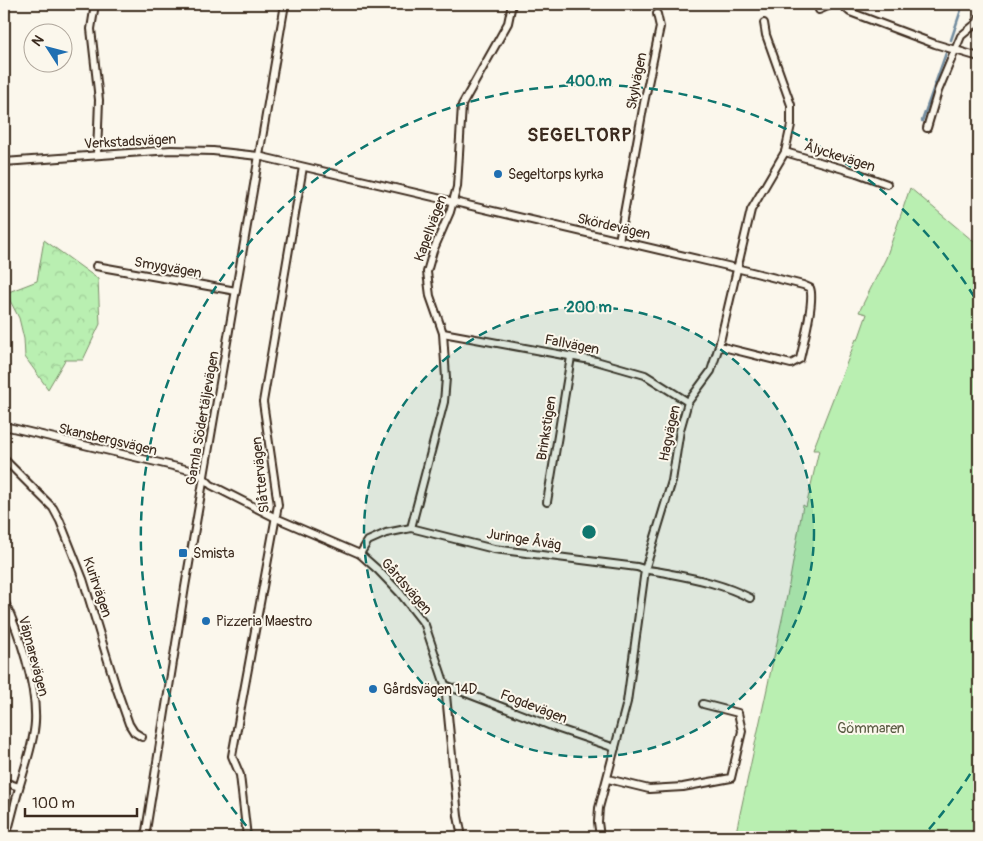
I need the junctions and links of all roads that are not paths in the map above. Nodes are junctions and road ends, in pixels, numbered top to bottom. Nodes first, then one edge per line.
1 (95, 4) edge
2 (285, 4) edge
3 (512, 4) edge
4 (833, 4) edge
5 (841, 4) edge
6 (819, 10) dead end
7 (657, 14) dead end
8 (979, 18) edge
9 (764, 22) dead end
10 (955, 50) junction
11 (979, 57) edge
12 (927, 128) dead end
13 (785, 152) junction
14 (98, 154) junction
15 (258, 156) junction
16 (4, 162) edge
17 (303, 167) junction
18 (887, 184) dead end
19 (454, 202) junction
20 (619, 241) junction
21 (96, 266) dead end
22 (736, 268) junction
23 (236, 291) junction
24 (443, 333) junction
25 (719, 346) junction
26 (571, 357) junction
27 (688, 402) junction
28 (4, 426) edge
29 (4, 459) edge
30 (205, 479) junction
31 (547, 502) dead end
32 (276, 518) junction
33 (411, 528) junction
34 (360, 554) junction
35 (645, 570) junction
36 (750, 598) dead end
37 (4, 600) edge
38 (445, 686) junction
39 (703, 704) dead end
40 (142, 738) dead end
41 (616, 748) junction
42 (608, 779) junction
43 (4, 782) edge
44 (19, 787) junction
45 (6, 837) edge
46 (145, 837) edge
47 (247, 837) edge
48 (462, 837) edge
49 (600, 837) edge

1 - 14 street
2 - 15 street, Gamla Södertäljevägen
3 - 19 street, Kapellvägen
4 - 6 street
5 - 10 street
7 - 20 street, Skylvägen
8 - 10 street
9 - 13 street, Hagvägen
10 - 11 street
10 - 12 street
13 - 18 street, Ålyckevägen
13 - 22 street, Hagvägen
14 - 15 street, Verkstadsvägen
14 - 16 street, Verkstadsvägen
15 - 17 street, Skördevägen
15 - 23 street, Gamla Södertäljevägen
17 - 19 street, Skördevägen
17 - 32 street, Slåttervägen
19 - 20 street, Skördevägen
19 - 24 street, Kapellvägen
20 - 22 street, Skördevägen
21 - 23 street, Smygvägen
22 - 25 street, Hagvägen
22 - 25 street, Skördevägen
23 - 30 street, Gamla Södertäljevägen
24 - 26 street, Fallvägen
24 - 33 street, Kapellvägen
25 - 27 street, Hagvägen
26 - 27 street, Fallvägen
26 - 31 street, Brinkstigen
27 - 35 street, Hagvägen
28 - 30 street, Skansbergsvägen
29 - 40 street, Kurirvägen
30 - 32 street, Gårdsvägen
30 - 46 street, Gamla Södertäljevägen
32 - 34 street, Gårdsvägen
32 - 47 street, Slåttervägen
33 - 34 street, Juringe Åväg
33 - 35 street, Juringe Åväg
34 - 38 street, Gårdsvägen
35 - 36 street, Juringe Åväg
35 - 41 street, Hagvägen
37 - 44 street, Väpnarevägen
38 - 41 street, Fogdevägen
38 - 48 street, Gårdsvägen
39 - 42 street
41 - 42 street, Hagvägen
42 - 49 street, Hagvägen
43 - 44 street
44 - 45 street, Väpnarevägen

